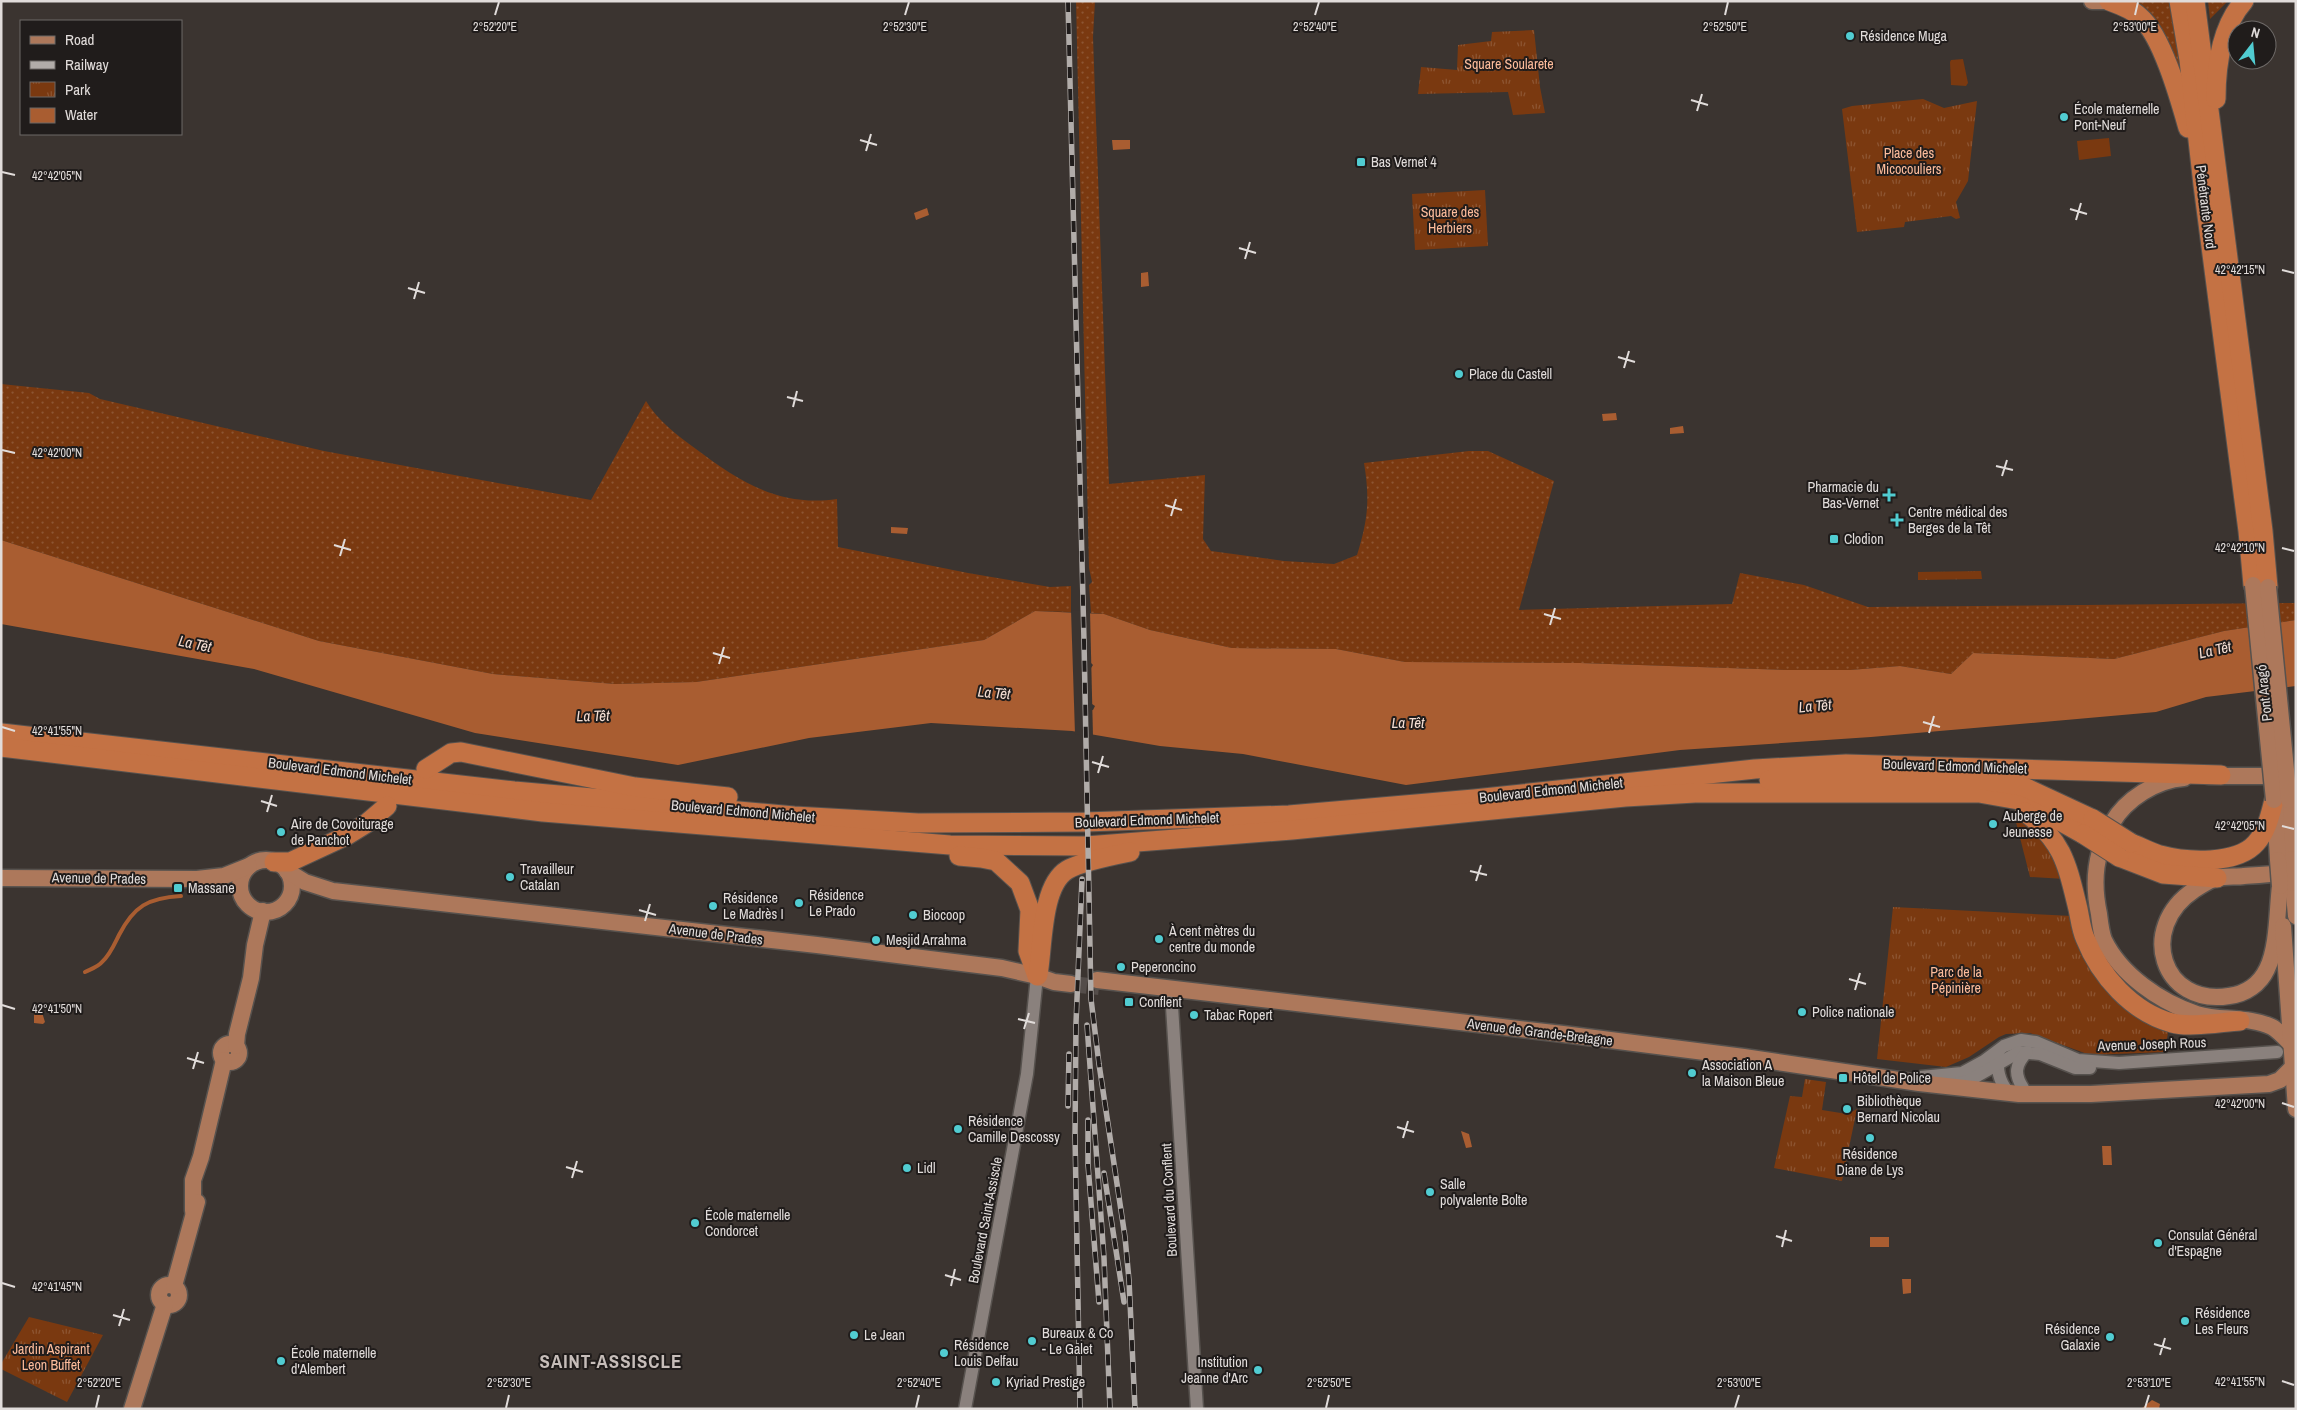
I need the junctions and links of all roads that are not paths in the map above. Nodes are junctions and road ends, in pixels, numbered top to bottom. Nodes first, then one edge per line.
1 (2092, 1) edge
2 (2104, 1) edge
3 (2109, 1) edge
4 (2178, 1) edge
5 (2195, 1) edge
6 (2244, 1) edge
7 (2210, 184) junction
8 (2261, 586) joint
9 (1, 732) edge
10 (1, 747) edge
11 (426, 769) dead end
12 (2221, 775) junction
13 (2296, 776) edge
14 (1592, 786) junction
15 (635, 787) junction
16 (1933, 794) junction
17 (619, 799) junction
18 (2282, 800) junction
19 (387, 806) dead end
20 (543, 812) junction
21 (2296, 821) edge
22 (1048, 822) junction
23 (2088, 827) junction
24 (1182, 839) junction
25 (2125, 850) junction
26 (249, 866) junction
27 (281, 866) junction
28 (2290, 872) edge
29 (1, 878) edge
30 (2217, 878) junction
31 (197, 880) junction
32 (333, 891) junction
33 (241, 892) junction
34 (288, 900) junction
35 (263, 912) junction
36 (2296, 916) edge
37 (1037, 976) junction
38 (1071, 980) tunnel mouth
39 (1098, 983) tunnel mouth
40 (1172, 993) junction
41 (2240, 1021) junction
42 (2024, 1046) junction
43 (2285, 1048) junction
44 (1998, 1063) junction
45 (2293, 1067) junction
46 (1890, 1077) junction
47 (1921, 1077) junction
48 (1970, 1080) junction
49 (2269, 1084) junction
50 (1951, 1086) junction
51 (2004, 1088) junction
52 (2024, 1088) junction
53 (2044, 1094) junction
54 (2295, 1105) edge
55 (133, 1406) edge
56 (965, 1409) edge
57 (1197, 1409) edge

1 - 2 main road
3 - 7 highway
4 - 7 highway, Pénétrante Nord
5 - 7 highway, Pénétrante Nord
6 - 7 highway
7 - 8 highway, Pénétrante Nord
8 - 18 main road, Pont Aragó, bridge
9 - 17 highway, Boulevard Edmond Michelet
10 - 20 highway, Boulevard Edmond Michelet
11 - 15 highway
12 - 13 main road, Boulevard Edmond Michelet
12 - 14 highway, Boulevard Edmond Michelet
12 - 41 main road
14 - 22 highway, Boulevard Edmond Michelet
14 - 23 highway
15 - 17 highway
15 - 22 highway
16 - 23 highway
16 - 24 highway, Boulevard Edmond Michelet
16 - 41 highway
17 - 22 highway, Boulevard Edmond Michelet
18 - 21 main road
18 - 25 highway
18 - 28 main road
19 - 27 highway
20 - 24 highway, Boulevard Edmond Michelet
20 - 37 highway
23 - 25 highway, bridge
24 - 37 highway
25 - 30 highway
26 - 27 main road
26 - 31 main road, Avenue de Prades
26 - 33 main road
27 - 32 main road, Avenue de Prades
27 - 34 main road
28 - 30 main road
28 - 30 main road
28 - 36 main road
28 - 43 main road
29 - 31 main road, Avenue de Prades
31 - 33 main road, Avenue de Prades
32 - 34 main road, Avenue de Prades
32 - 37 main road, Avenue de Prades
33 - 35 main road
34 - 35 main road
35 - 55 main road
37 - 38 main road
37 - 56 street, Boulevard Saint-Assiscle
39 - 40 main road, Avenue de Grande-Bretagne
40 - 46 main road, Avenue de Grande-Bretagne
40 - 57 street, Boulevard du Conflent
41 - 43 main road
42 - 43 street, Avenue Joseph Rous
42 - 44 street
42 - 47 street
42 - 52 street
43 - 45 main road
44 - 48 street
44 - 51 street
45 - 49 main road
45 - 54 main road
46 - 47 main road, Avenue de Grande-Bretagne
46 - 50 main road, Avenue de Grande-Bretagne
47 - 48 main road, Avenue de Grande-Bretagne
48 - 50 street
48 - 51 main road, Avenue de Grande-Bretagne
49 - 53 main road, Avenue de Grande-Bretagne
49 - 54 main road
50 - 51 main road, Avenue de Grande-Bretagne
51 - 52 main road, Avenue de Grande-Bretagne
51 - 53 main road, Avenue de Grande-Bretagne
52 - 53 main road, Avenue de Grande-Bretagne

